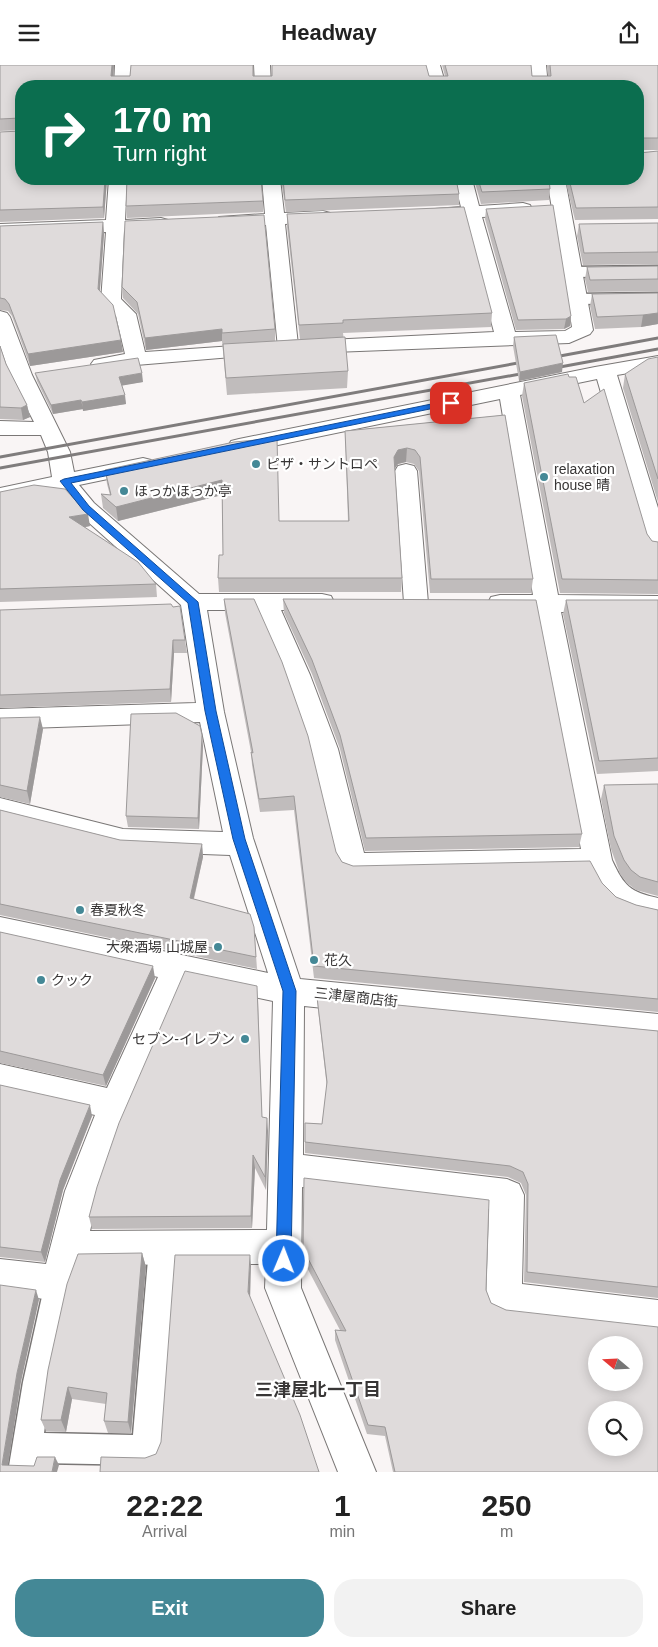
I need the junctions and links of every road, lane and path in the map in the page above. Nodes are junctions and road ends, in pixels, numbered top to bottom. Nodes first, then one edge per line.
1 (123, 65) edge
2 (262, 65) edge
3 (432, 65) edge
4 (538, 65) edge
5 (122, 80) edge
6 (263, 80) edge
7 (436, 80) edge
8 (539, 80) edge
9 (118, 185) edge
10 (272, 185) edge
11 (465, 185) edge
12 (557, 185) edge
13 (561, 207) junction
14 (472, 212) junction
15 (413, 214) edge
16 (344, 217) edge
17 (275, 219) junction
18 (205, 222) edge
19 (175, 223) edge
20 (115, 225) junction
21 (0, 230) edge
22 (658, 271) edge
23 (573, 273) junction
24 (658, 298) edge
25 (578, 299) junction
26 (0, 317) edge
27 (506, 338) junction
28 (288, 348) junction
29 (587, 358) junction
30 (136, 359) junction
31 (658, 362) edge
32 (79, 367) edge
33 (28, 375) junction
34 (0, 379) edge
35 (509, 391) junction
36 (0, 427) edge
37 (49, 429) junction
38 (219, 450) edge
39 (161, 462) edge
40 (406, 471) dead end
41 (64, 481) junction
42 (0, 495) edge
43 (658, 547) edge
44 (265, 602) junction
45 (341, 603) edge
46 (416, 603) edge
47 (482, 603) edge
48 (194, 604) junction
49 (547, 604) junction
50 (658, 604) edge
51 (166, 607) edge
52 (211, 711) junction
53 (0, 719) edge
54 (611, 785) edge
55 (583, 787) junction
56 (0, 809) edge
57 (241, 844) junction
58 (598, 860) junction
59 (658, 910) edge
60 (0, 929) edge
61 (177, 968) junction
62 (289, 991) junction
63 (658, 1028) edge
64 (0, 1079) edge
65 (116, 1105) junction
66 (285, 1169) junction
67 (284, 1247) junction
68 (67, 1248) junction
69 (163, 1248) junction
70 (0, 1276) edge
71 (59, 1283) junction
72 (658, 1318) edge
73 (25, 1460) edge
74 (357, 1472) edge

1 - 5 street
2 - 6 street
3 - 7 street
4 - 8 street
9 - 20 street
10 - 17 street
11 - 14 street
12 - 13 street
13 - 14 street
13 - 23 street
14 - 15 street
14 - 27 street
16 - 17 street
17 - 18 street
17 - 28 street
19 - 20 street
20 - 21 street
20 - 30 street
22 - 23 lane
23 - 25 street
24 - 25 lane
25 - 29 street
26 - 33 street
27 - 28 street
27 - 29 street
28 - 30 street
29 - 31 street
29 - 35 street
29 - 43 street
30 - 32 street
33 - 34 street
33 - 37 street
35 - 38 street
35 - 49 street
36 - 37 street
37 - 41 street
39 - 41 street
40 - 46 street
41 - 42 street
41 - 48 street
44 - 45 street
44 - 48 street
44 - 58 street
47 - 49 street
48 - 51 street
48 - 52 street
49 - 50 street
49 - 55 street
52 - 53 street
52 - 57 street
54 - 55 street
55 - 58 street
56 - 57 street
57 - 62 street
58 - 59 street
60 - 61 street, 三津屋商店街
61 - 62 street, 三津屋商店街
61 - 65 street
62 - 63 street, 三津屋商店街
62 - 66 street
64 - 65 street
65 - 68 street
66 - 67 street
66 - 72 street
67 - 69 street
67 - 74 street
68 - 69 street
68 - 71 street
69 - 73 lane
70 - 71 street
71 - 73 lane

